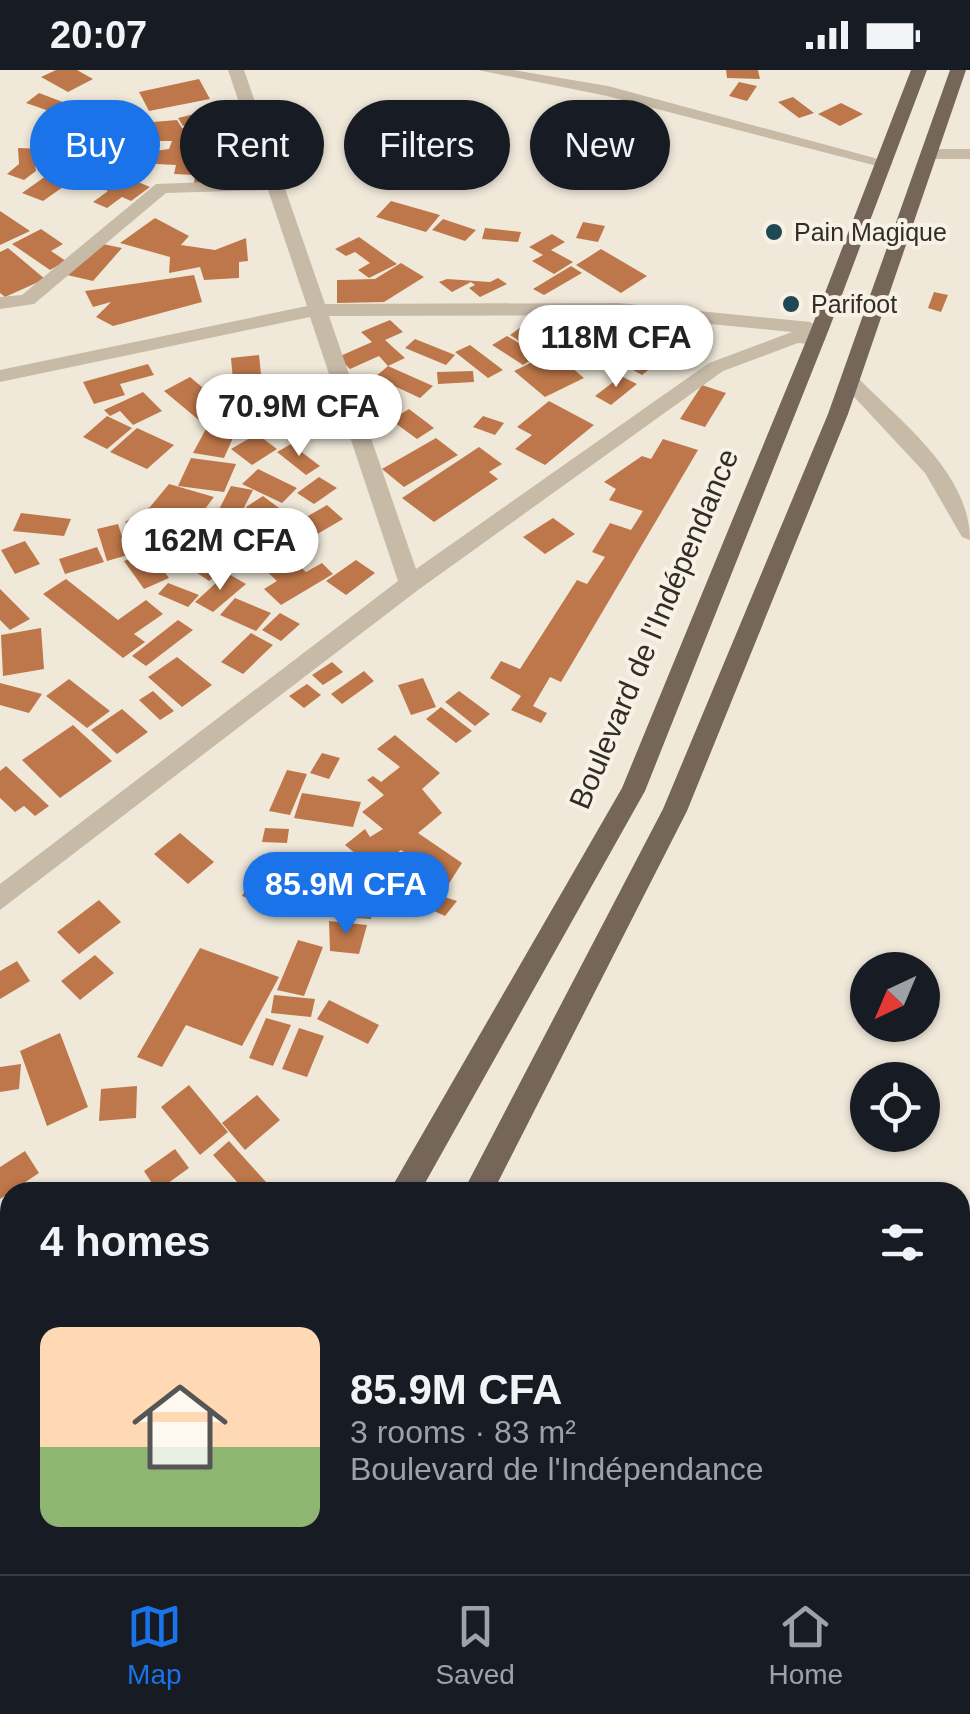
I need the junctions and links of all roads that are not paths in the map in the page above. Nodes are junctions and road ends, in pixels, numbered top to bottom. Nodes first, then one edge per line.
1 (236, 70) edge
2 (486, 70) edge
3 (920, 70) edge
4 (958, 70) edge
5 (246, 100) edge
6 (930, 154) junction
7 (970, 154) edge
8 (885, 163) junction
9 (180, 188) edge
10 (278, 190) edge
11 (0, 303) edge
12 (316, 310) junction
13 (818, 334) junction
14 (0, 376) edge
15 (850, 381) junction
16 (970, 532) edge
17 (410, 584) junction
18 (0, 900) edge
19 (410, 1182) edge
20 (483, 1182) edge

1 - 5 street
2 - 8 street
3 - 8 main road, Boulevard de l'Indépendance
4 - 6 main road
6 - 7 street
6 - 15 main road
8 - 13 main road, Boulevard de l'Indépendance
9 - 11 street
10 - 12 street
12 - 13 street
12 - 14 street
12 - 17 street
13 - 17 street
13 - 19 main road, Boulevard de l'Indépendance
15 - 16 street
15 - 20 main road
17 - 18 street

